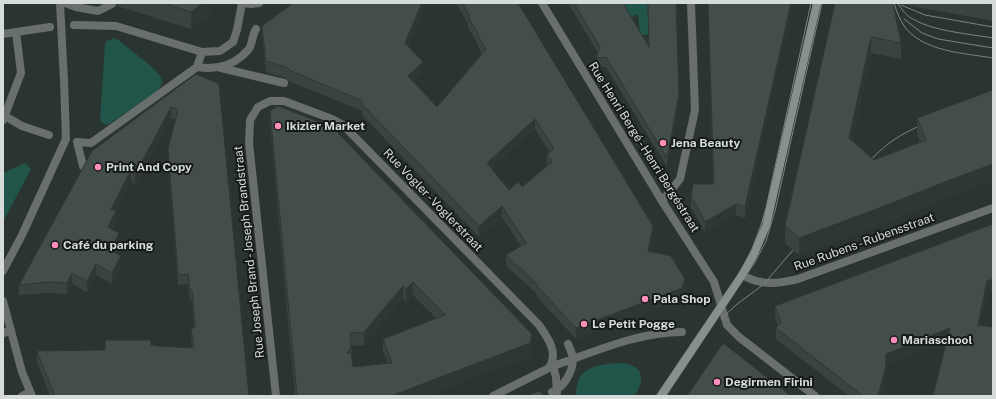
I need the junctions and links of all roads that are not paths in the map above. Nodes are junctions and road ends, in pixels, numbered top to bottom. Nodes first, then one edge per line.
1 (60, 3) edge
2 (65, 3) edge
3 (242, 3) edge
4 (259, 3) edge
5 (542, 3) edge
6 (691, 3) edge
7 (817, 3) edge
8 (112, 4) edge
9 (74, 25) dead end
10 (50, 27) dead end
11 (256, 29) dead end
12 (16, 32) junction
13 (3, 34) edge
14 (202, 52) junction
15 (198, 67) junction
16 (221, 68) junction
17 (284, 83) dead end
18 (258, 107) joint
19 (4, 117) edge
20 (49, 135) dead end
21 (83, 166) edge
22 (662, 201) junction
23 (993, 208) edge
24 (3, 270) edge
25 (742, 275) junction
26 (3, 301) edge
27 (721, 306) junction
28 (7, 332) edge
29 (682, 332) dead end
30 (568, 344) dead end
31 (573, 359) junction
32 (552, 365) junction
33 (556, 393) edge
34 (31, 394) edge
35 (22, 396) edge
36 (276, 396) edge
37 (493, 396) edge
38 (661, 396) edge
39 (815, 396) edge

1 - 24 street
2 - 8 street
3 - 4 street
3 - 14 street
5 - 22 street, Rue Henri Bergé - Henri Bergéstraat
6 - 22 street
7 - 25 street
9 - 14 street
10 - 12 street
11 - 16 street
12 - 13 street
12 - 19 street
14 - 15 street
15 - 16 street
15 - 21 street
16 - 17 street
18 - 32 street, Rue Vogler - Voglerstraat
18 - 36 street, Rue Joseph Brand - Joseph Brandstraat
19 - 20 street
22 - 27 street, Rue Henri Bergé - Henri Bergéstraat
23 - 25 street, Rue Rubens - Rubensstraat
25 - 27 street
26 - 28 street
27 - 38 street
27 - 39 street, Rue Henri Bergé - Henri Bergéstraat
28 - 34 street
29 - 31 street
30 - 31 street
31 - 32 street
31 - 33 street
32 - 33 street, Rue Vogler - Voglerstraat
32 - 37 street
34 - 35 street

